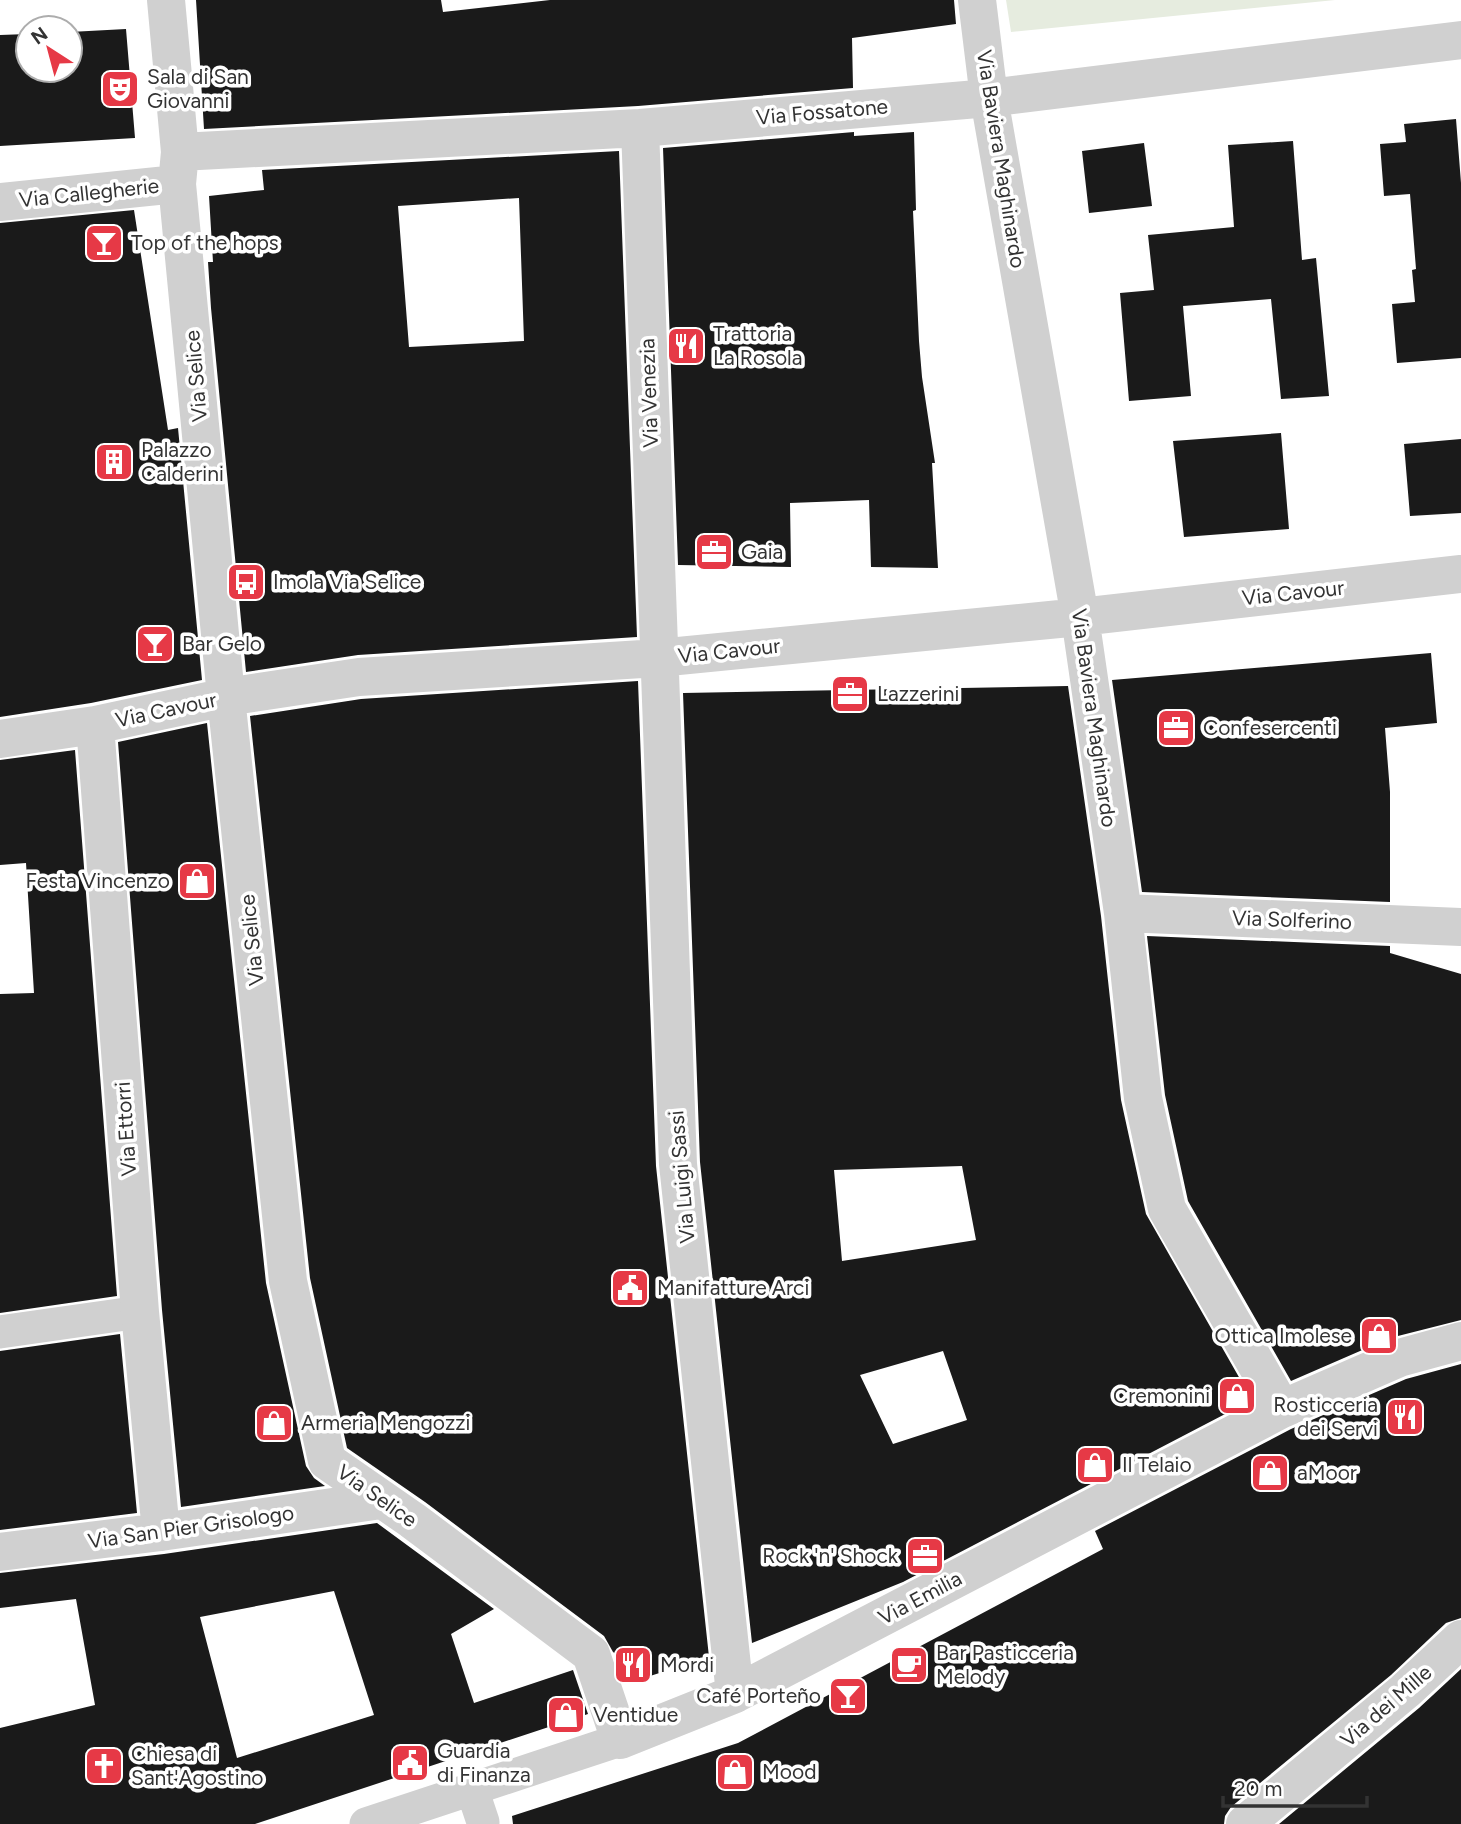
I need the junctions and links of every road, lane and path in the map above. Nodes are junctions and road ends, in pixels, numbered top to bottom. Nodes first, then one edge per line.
1 (166, 0) edge
2 (976, 0) edge
3 (1461, 40) edge
4 (989, 98) junction
5 (640, 128) junction
6 (179, 168) junction
7 (0, 202) edge
8 (1461, 574) edge
9 (1080, 617) junction
10 (658, 658) junction
11 (226, 697) junction
12 (95, 726) junction
13 (0, 739) edge
14 (1123, 914) junction
15 (1461, 927) edge
16 (140, 1312) junction
17 (0, 1332) edge
18 (1461, 1341) edge
19 (1282, 1409) junction
20 (381, 1500) junction
21 (161, 1532) junction
22 (0, 1552) edge
23 (1461, 1639) edge
24 (735, 1694) junction
25 (620, 1740) junction
26 (472, 1789) junction
27 (483, 1822) dead end
28 (366, 1824) edge
29 (1245, 1824) edge

1 - 6 street, Via Selice
2 - 4 street, Via Baviera Maghinardo
3 - 4 street, Via Fossatone
4 - 5 street, Via Fossatone
4 - 9 street, Via Baviera Maghinardo
5 - 6 street, Via Fossatone
5 - 10 street, Via Venezia
6 - 7 street, Via Callegherie
6 - 11 street, Via Selice
8 - 9 street, Via Cavour
9 - 10 street, Via Cavour
9 - 14 street, Via Baviera Maghinardo
10 - 11 street, Via Cavour
10 - 24 street, Via Luigi Sassi
11 - 12 street, Via Cavour
11 - 20 street, Via Selice
12 - 13 street, Via Cavour
12 - 16 street, Via Ettorri
14 - 15 street, Via Solferino
14 - 19 street, Via Baviera Maghinardo
16 - 17 street
16 - 21 street, Via Ettorri
18 - 19 street, Via Emilia
19 - 24 street, Via Emilia
20 - 21 street, Via San Pier Grisologo
20 - 25 street, Via Selice
21 - 22 street, Via San Pier Grisologo
23 - 29 street, Via dei Mille
24 - 25 street, Via Emilia
25 - 26 street, Via Emilia
26 - 27 street
26 - 28 street, Via Emilia

